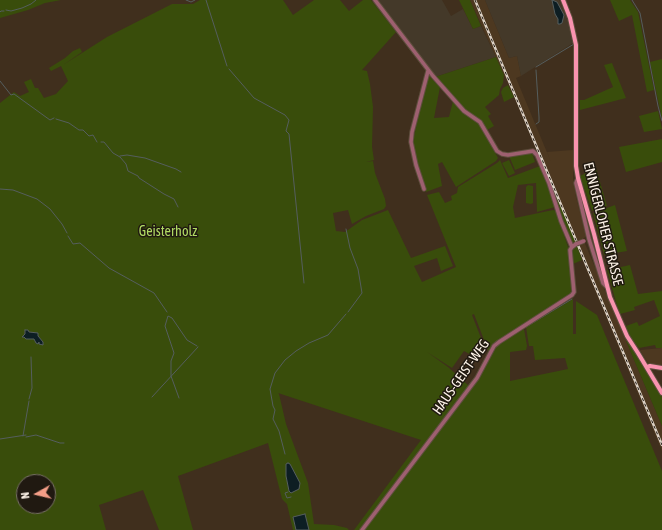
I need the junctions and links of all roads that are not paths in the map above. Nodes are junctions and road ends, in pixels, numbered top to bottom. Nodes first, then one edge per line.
1 (375, 0) edge
2 (563, 0) edge
3 (428, 71) junction
4 (578, 178) junction
5 (424, 189) dead end
6 (589, 239) junction
7 (572, 247) junction
8 (607, 287) junction
9 (647, 367) junction
10 (662, 368) edge
11 (662, 394) edge
12 (362, 530) edge

1 - 3 street
2 - 4 main road, ENNIGERLOHER STRASSE
3 - 5 street
3 - 7 street
4 - 6 street
4 - 8 main road, ENNIGERLOHER STRASSE
6 - 7 street, bridge
6 - 8 street
7 - 12 street, HAUS-GEIST-WEG
8 - 9 main road, ENNIGERLOHER STRASSE
9 - 10 main road
9 - 11 main road, ENNIGERLOHER STRASSE

